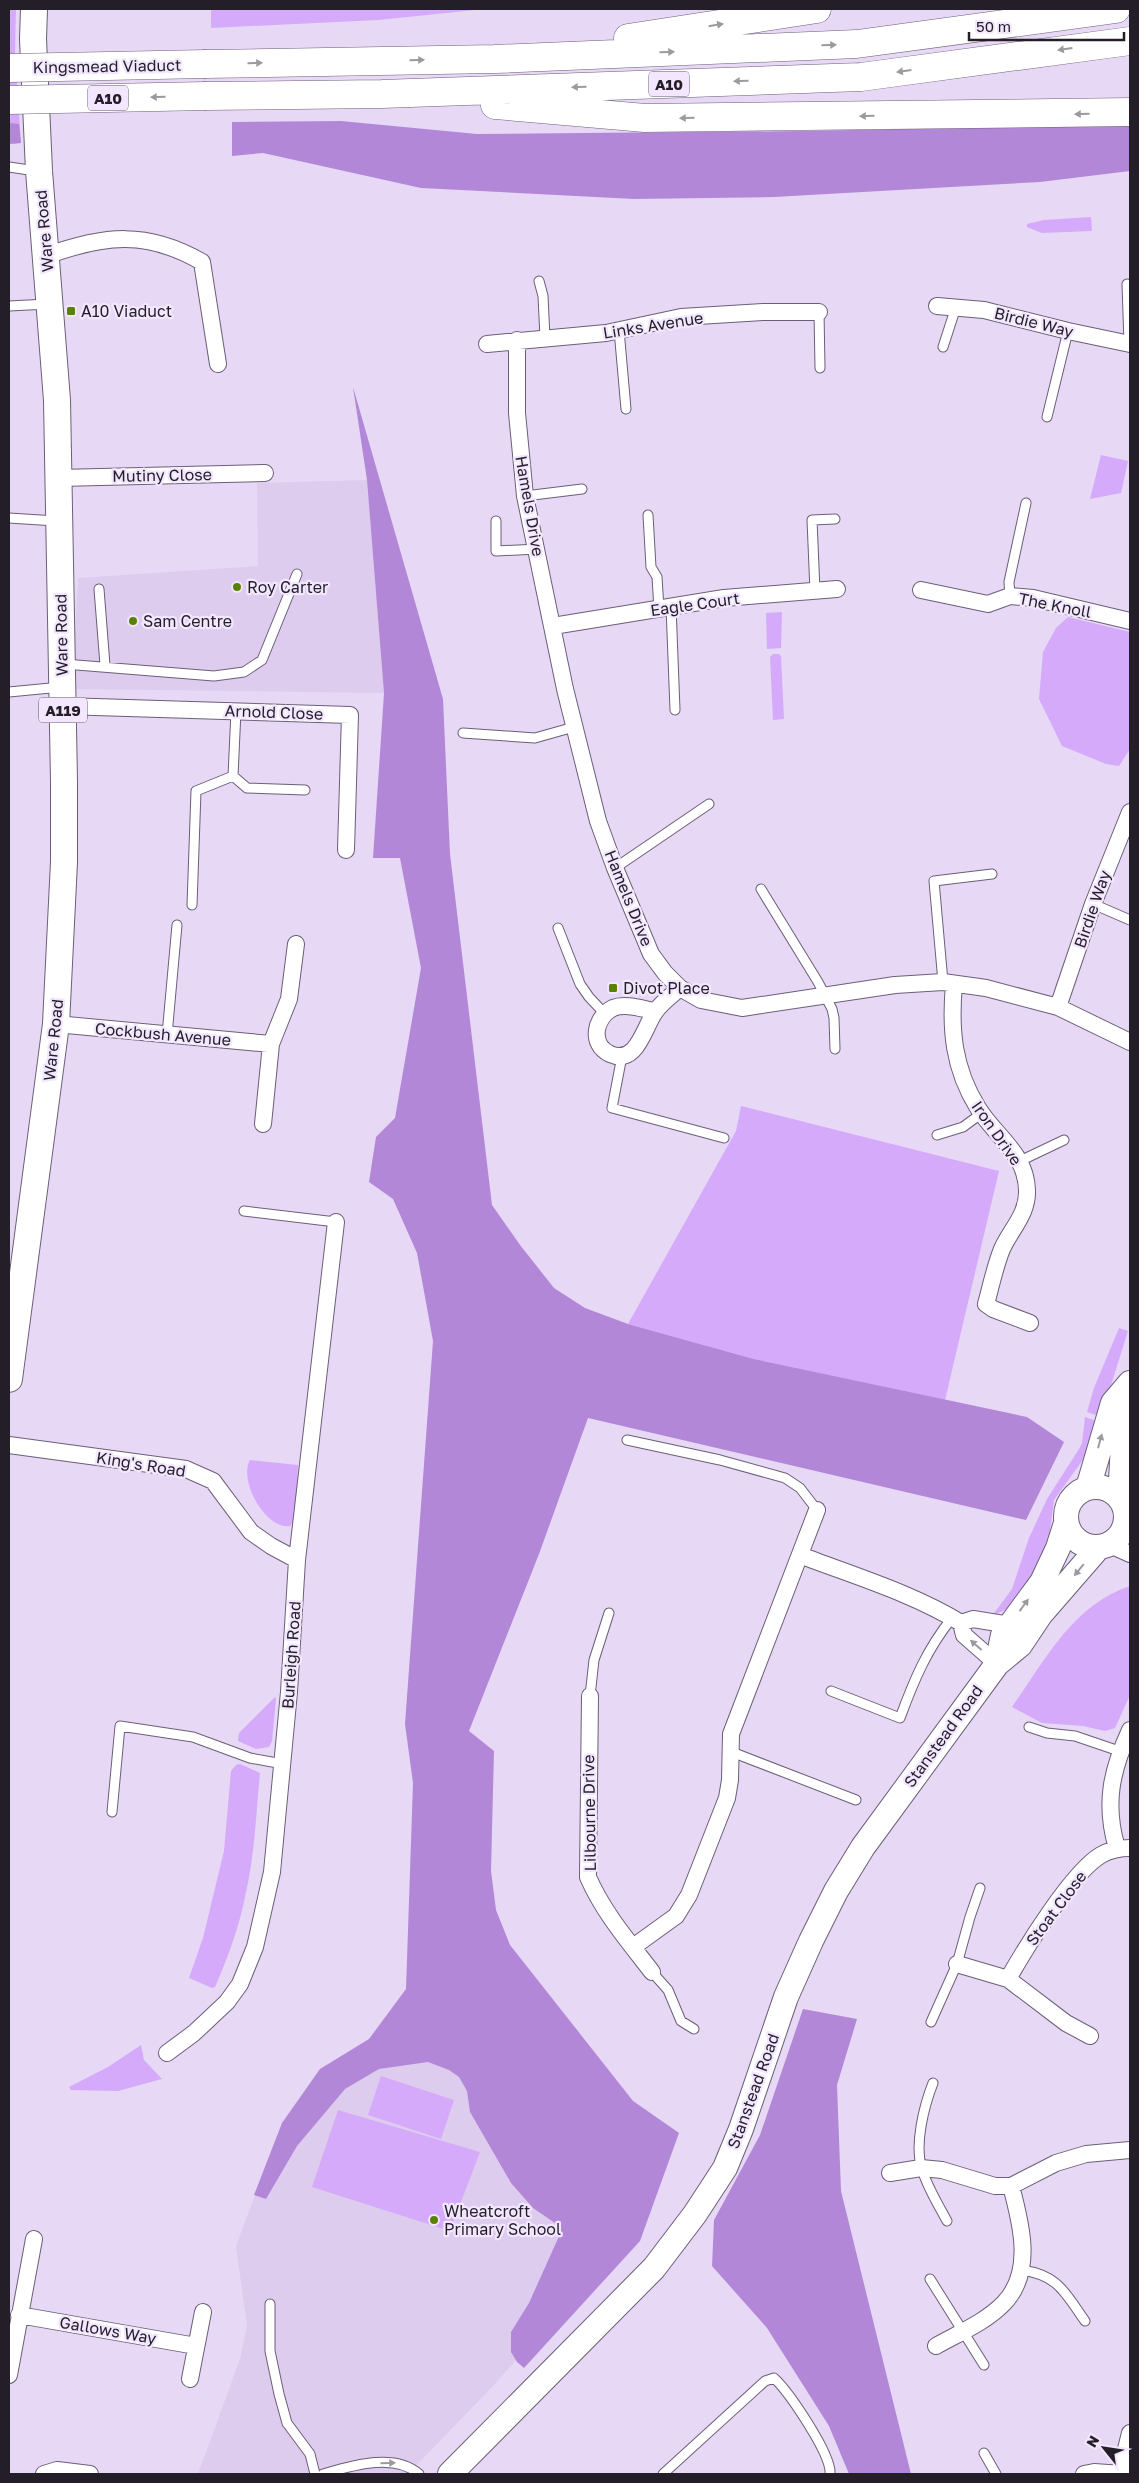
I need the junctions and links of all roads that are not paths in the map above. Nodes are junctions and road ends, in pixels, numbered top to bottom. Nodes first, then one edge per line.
1 (34, 9) edge
2 (817, 9) edge
3 (1116, 9) edge
4 (1130, 41) edge
5 (495, 59) junction
6 (9, 68) edge
7 (382, 94) junction
8 (9, 100) edge
9 (1130, 112) edge
10 (9, 167) edge
11 (39, 171) junction
12 (46, 256) junction
13 (539, 281) dead end
14 (1127, 284) dead end
15 (50, 304) junction
16 (9, 306) edge
17 (937, 306) dead end
18 (956, 307) junction
19 (819, 312) joint
20 (619, 330) junction
21 (1068, 331) junction
22 (545, 338) junction
23 (517, 340) junction
24 (488, 344) dead end
25 (1130, 344) edge
26 (943, 347) dead end
27 (218, 364) dead end
28 (820, 368) dead end
29 (626, 409) dead end
30 (1047, 418) dead end
31 (264, 473) dead end
32 (59, 478) junction
33 (582, 489) dead end
34 (525, 496) junction
35 (1026, 503) dead end
36 (648, 515) dead end
37 (9, 518) edge
38 (835, 519) dead end
39 (60, 521) junction
40 (496, 521) dead end
41 (538, 549) junction
42 (297, 574) dead end
43 (99, 590) dead end
44 (837, 590) dead end
45 (921, 590) dead end
46 (815, 591) junction
47 (1010, 596) junction
48 (665, 607) junction
49 (1130, 621) edge
50 (553, 626) junction
51 (105, 665) junction
52 (62, 686) junction
53 (9, 692) edge
54 (675, 710) dead end
55 (236, 711) junction
56 (574, 727) junction
57 (463, 733) dead end
58 (233, 776) junction
59 (305, 790) dead end
60 (709, 804) dead end
61 (1130, 812) edge
62 (346, 850) dead end
63 (615, 868) junction
64 (992, 874) dead end
65 (762, 889) dead end
66 (1093, 904) junction
67 (192, 905) dead end
68 (1130, 920) edge
69 (176, 925) dead end
70 (558, 928) dead end
71 (296, 944) dead end
72 (949, 983) junction
73 (680, 988) junction
74 (825, 995) junction
75 (1058, 1007) junction
76 (655, 1012) junction
77 (605, 1014) junction
78 (56, 1024) junction
79 (168, 1035) junction
80 (1130, 1042) edge
81 (271, 1044) junction
82 (835, 1049) dead end
83 (622, 1056) junction
84 (982, 1113) junction
85 (263, 1124) dead end
86 (937, 1135) dead end
87 (724, 1138) dead end
88 (1064, 1140) dead end
89 (1020, 1161) junction
90 (244, 1211) dead end
91 (336, 1222) joint
92 (1030, 1324) dead end
93 (9, 1379) edge
94 (1130, 1383) edge
95 (1130, 1411) edge
96 (627, 1440) dead end
97 (9, 1445) edge
98 (1088, 1488) junction
99 (817, 1510) joint
100 (1125, 1511) edge
101 (1066, 1523) junction
102 (1103, 1546) junction
103 (1130, 1554) edge
104 (800, 1555) junction
105 (298, 1560) junction
106 (609, 1613) dead end
107 (956, 1620) junction
108 (1010, 1625) junction
109 (997, 1664) junction
110 (831, 1691) dead end
111 (590, 1696) joint
112 (1029, 1727) dead end
113 (1130, 1730) edge
114 (729, 1751) junction
115 (1122, 1752) junction
116 (284, 1764) junction
117 (856, 1800) dead end
118 (112, 1812) dead end
119 (1123, 1848) edge
120 (980, 1888) dead end
121 (633, 1947) junction
122 (957, 1964) junction
123 (652, 1972) joint
124 (1008, 1979) junction
125 (931, 2022) dead end
126 (694, 2029) dead end
127 (1090, 2036) dead end
128 (167, 2053) dead end
129 (933, 2082) dead end
130 (1130, 2150) edge
131 (921, 2168) junction
132 (890, 2173) dead end
133 (1011, 2186) junction
134 (947, 2221) dead end
135 (34, 2239) dead end
136 (1021, 2270) junction
137 (930, 2279) dead end
138 (270, 2304) dead end
139 (203, 2312) dead end
140 (19, 2315) junction
141 (1085, 2322) dead end
142 (962, 2331) junction
143 (196, 2346) junction
144 (936, 2346) dead end
145 (984, 2365) dead end
146 (9, 2375) edge
147 (190, 2379) dead end
148 (1130, 2433) edge
149 (984, 2453) dead end
150 (44, 2474) edge
151 (90, 2474) edge
152 (315, 2474) edge
153 (323, 2474) edge
154 (419, 2474) edge
155 (450, 2474) edge
156 (663, 2474) edge
157 (830, 2474) edge
158 (996, 2474) edge
159 (1084, 2474) edge
160 (1121, 2474) edge

1 - 11 main road, Ware Road / A119
5 -> 2 highway
5 -> 3 highway, A10
4 -> 7 highway, A10
6 -> 5 highway, Kingsmead Viaduct / A10, bridge
7 -> 8 highway, Kingsmead Viaduct / A10, bridge
9 -> 7 highway
10 - 11 lane
11 - 12 main road, Ware Road / A119
12 - 15 main road, Ware Road / A119
12 - 27 street
13 - 22 lane
14 - 25 lane
15 - 16 lane
15 - 32 main road, Ware Road / A119
17 - 18 street, Birdie Way
18 - 21 street, Birdie Way
18 - 26 lane
19 - 20 street, Links Avenue
19 - 28 lane
20 - 22 street, Links Avenue
20 - 29 lane
21 - 25 street, Birdie Way
21 - 30 lane
22 - 23 street, Links Avenue
23 - 24 street, Links Avenue
23 - 34 street, Hamels Drive
31 - 32 street, Mutiny Close
32 - 39 main road, Ware Road / A119
33 - 34 lane
34 - 41 street, Hamels Drive
35 - 47 lane
36 - 48 lane
37 - 39 lane
38 - 46 lane
39 - 52 main road, Ware Road / A119
40 - 41 lane
41 - 50 street, Hamels Drive
42 - 51 lane
43 - 51 lane
44 - 46 street, Eagle Court
45 - 47 street, The Knoll
46 - 48 street, Eagle Court
47 - 49 street, The Knoll
48 - 50 street, Eagle Court
48 - 54 lane
50 - 56 street, Hamels Drive
51 - 52 lane
52 - 53 lane
52 - 55 street, Arnold Close
52 - 78 main road, Ware Road / A119
55 - 58 lane
55 - 62 street, Arnold Close
56 - 57 lane
56 - 63 street, Hamels Drive
58 - 59 lane
58 - 67 lane
60 - 63 lane
61 - 66 street, Birdie Way
63 - 73 street, Hamels Drive
64 - 72 lane
65 - 74 lane
66 - 68 lane
66 - 75 street, Birdie Way
69 - 79 lane
70 - 77 lane
71 - 81 street
72 - 74 street, Hamels Drive
72 - 75 street, Hamels Drive
72 - 84 street, Iron Drive
73 - 74 street, Hamels Drive
73 - 76 street
74 - 82 lane
75 - 80 street, Hamels Drive
76 - 77 street
76 - 83 street
77 - 83 street
78 - 79 street, Cockbush Avenue
78 - 93 main road, Ware Road / A119
79 - 81 street, Cockbush Avenue
81 - 85 street
83 - 87 lane
84 - 86 lane
84 - 89 street, Iron Drive
88 - 89 lane
89 - 92 street, Iron Drive
90 - 91 lane
91 - 105 street, Burleigh Road
98 -> 94 main road
95 - 100 main road
96 - 99 lane
97 - 105 street, King's Road
98 - 100 main road
98 - 101 main road
99 - 104 street
100 - 102 main road
101 - 102 main road
108 -> 101 main road, Stanstead Road
102 - 103 street
102 -> 109 main road, Stanstead Road
104 - 107 street
104 - 114 street
105 - 116 street, Burleigh Road
106 - 111 lane
107 - 108 street
109 -> 107 street
107 - 110 lane
108 - 109 main road, Stanstead Road
109 - 155 main road, Stanstead Road
111 - 121 street, Lilbourne Drive
112 - 115 lane
113 - 115 street, Stoat Close
114 - 117 lane
114 - 121 street
115 - 119 street, Stoat Close
116 - 118 lane
116 - 128 street, Burleigh Road
119 - 124 street, Stoat Close
120 - 122 lane
121 - 123 street, Lilbourne Drive
122 - 124 street
122 - 125 lane
123 - 126 lane
124 - 127 street
129 - 131 lane
130 - 133 street
131 - 132 street
131 - 133 street
131 - 134 lane
133 - 136 street
135 - 140 street
136 - 141 lane
136 - 142 street
137 - 142 lane
138 - 152 lane
139 - 143 street
140 - 143 street, Gallows Way
140 - 146 street
142 - 144 street
142 - 145 lane
143 - 147 street
148 - 160 street
149 - 158 lane
150 - 151 street
153 -> 154 lane
156 - 157 lane
159 - 160 street

